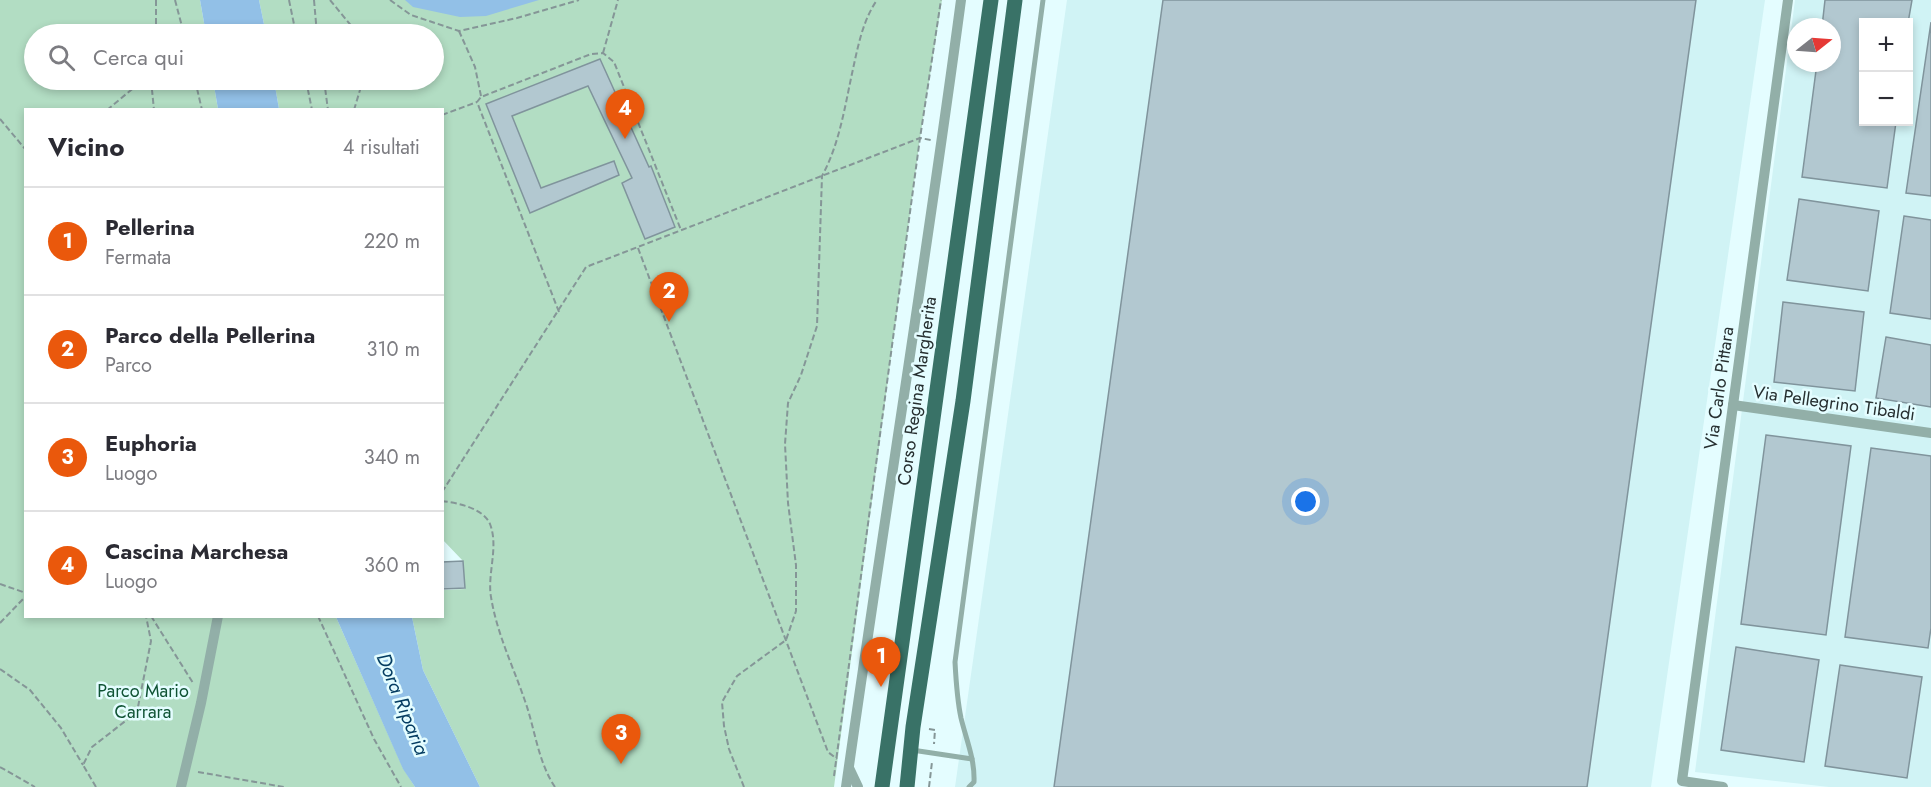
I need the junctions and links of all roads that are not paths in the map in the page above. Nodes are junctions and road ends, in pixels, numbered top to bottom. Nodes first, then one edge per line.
1 (961, 0) edge
2 (991, 0) edge
3 (1015, 0) edge
4 (1043, 0) edge
5 (1788, 0) edge
6 (1733, 405) junction
7 (1931, 433) edge
8 (218, 618) edge
9 (911, 750) junction
10 (972, 759) junction
11 (849, 768) junction
12 (181, 787) edge
13 (846, 787) edge
14 (858, 787) edge
15 (882, 787) edge
16 (907, 787) edge
17 (969, 787) edge
18 (1723, 787) edge

1 - 11 street, Corso Regina Margherita
2 - 15 main road, Corso Regina Margherita
3 - 9 main road
4 - 10 lane
5 - 6 street, Via Carlo Pittara
6 - 7 street, Via Pellegrino Tibaldi
6 - 18 street, Via Carlo Pittara
8 - 12 street
9 - 10 lane
9 - 16 main road
10 - 17 lane
11 - 13 street, Corso Regina Margherita
11 - 14 street

